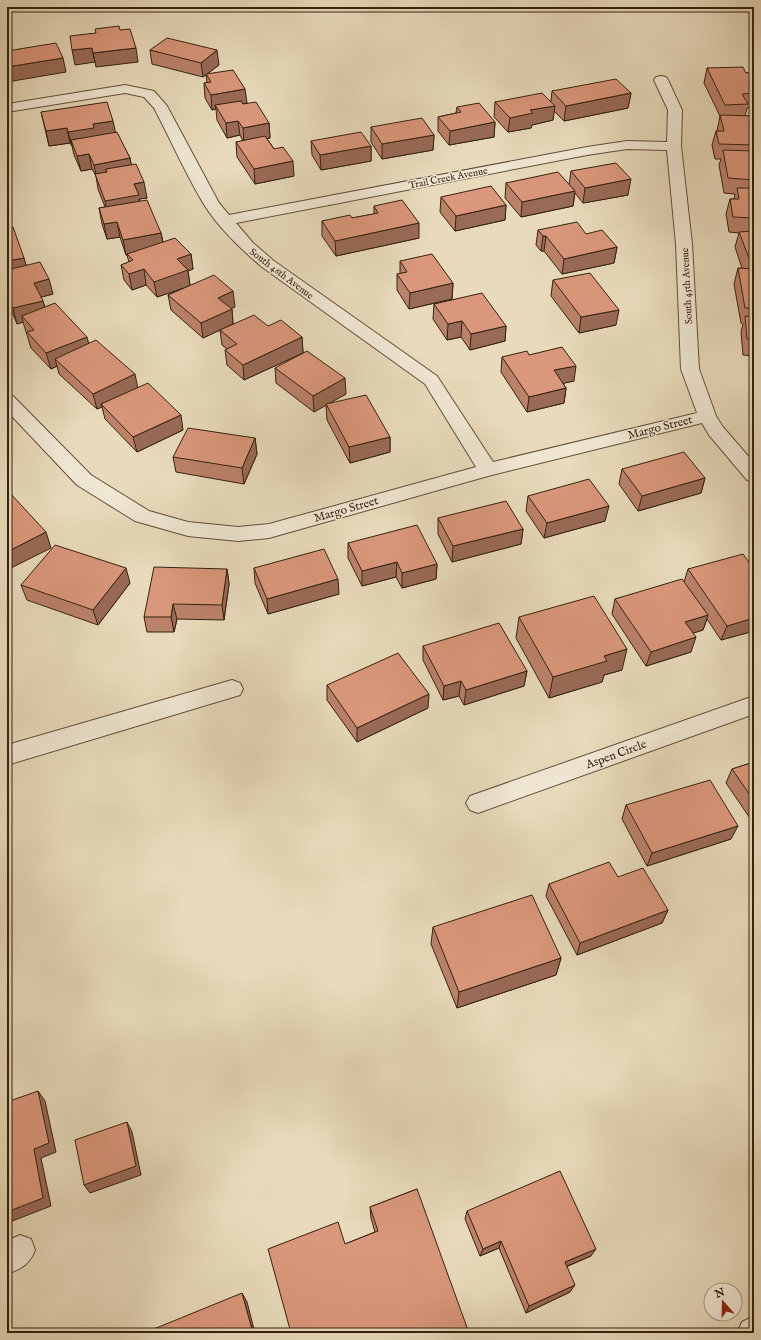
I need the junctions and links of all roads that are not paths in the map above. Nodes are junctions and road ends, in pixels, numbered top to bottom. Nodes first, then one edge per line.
1 (661, 80) dead end
2 (7, 108) edge
3 (674, 146) junction
4 (224, 221) junction
5 (13, 406) edge
6 (707, 416) junction
7 (488, 470) junction
8 (754, 476) edge
9 (232, 689) dead end
10 (754, 705) edge
11 (7, 755) edge
12 (478, 803) dead end

1 - 3 street, South 45th Avenue
2 - 4 street, South 46th Avenue
3 - 4 street, Trail Creek Avenue
3 - 6 street, South 45th Avenue
4 - 7 street, South 46th Avenue
5 - 7 street, Margo Street
6 - 7 street, Margo Street
6 - 8 street, South 45th Avenue
9 - 11 street
10 - 12 street, Aspen Circle

